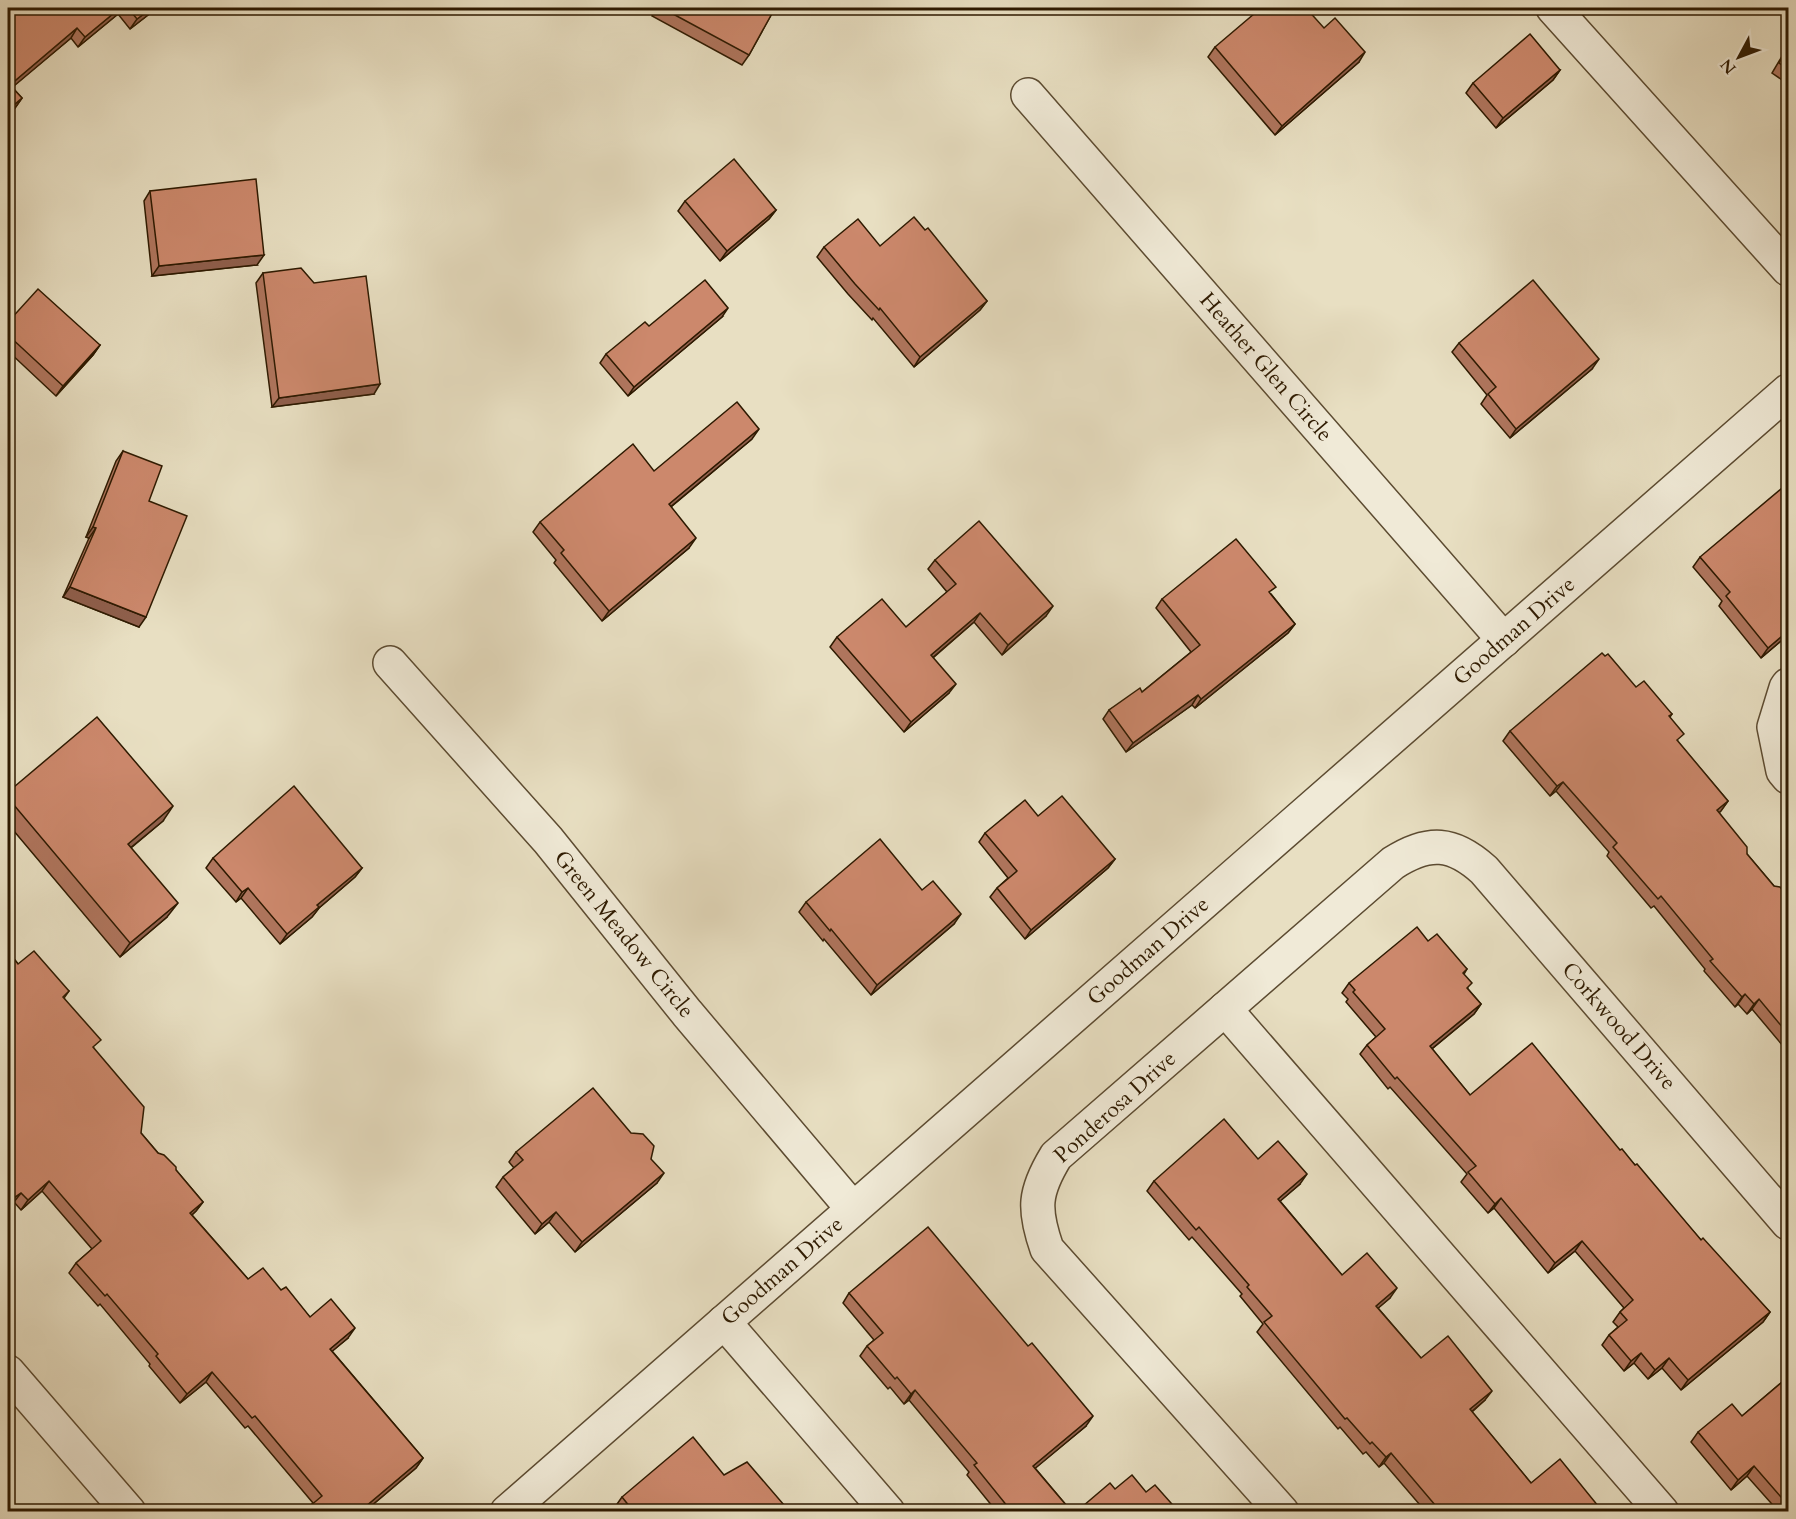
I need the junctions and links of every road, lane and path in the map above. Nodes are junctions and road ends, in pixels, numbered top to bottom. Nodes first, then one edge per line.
1 (1553, 8) edge
2 (1028, 95) dead end
3 (1788, 269) edge
4 (1788, 391) edge
5 (1504, 640) junction
6 (390, 663) dead end
7 (1788, 685) edge
8 (1788, 777) edge
9 (1437, 848) joint
10 (1224, 1009) junction
11 (853, 1209) junction
12 (1788, 1223) edge
13 (724, 1322) junction
14 (8, 1372) edge
15 (129, 1512) edge
16 (507, 1512) edge
17 (888, 1512) edge
18 (1282, 1512) edge
19 (1662, 1512) edge

1 - 3 street
2 - 5 street, Heather Glen Circle
4 - 5 street, Goodman Drive
5 - 11 street, Goodman Drive
6 - 11 street, Green Meadow Circle
7 - 8 street
9 - 10 street, Ponderosa Drive
9 - 12 street, Corkwood Drive
10 - 18 street, Ponderosa Drive
10 - 19 street
11 - 13 street, Goodman Drive
13 - 16 street, Goodman Drive
13 - 17 street
14 - 15 street

